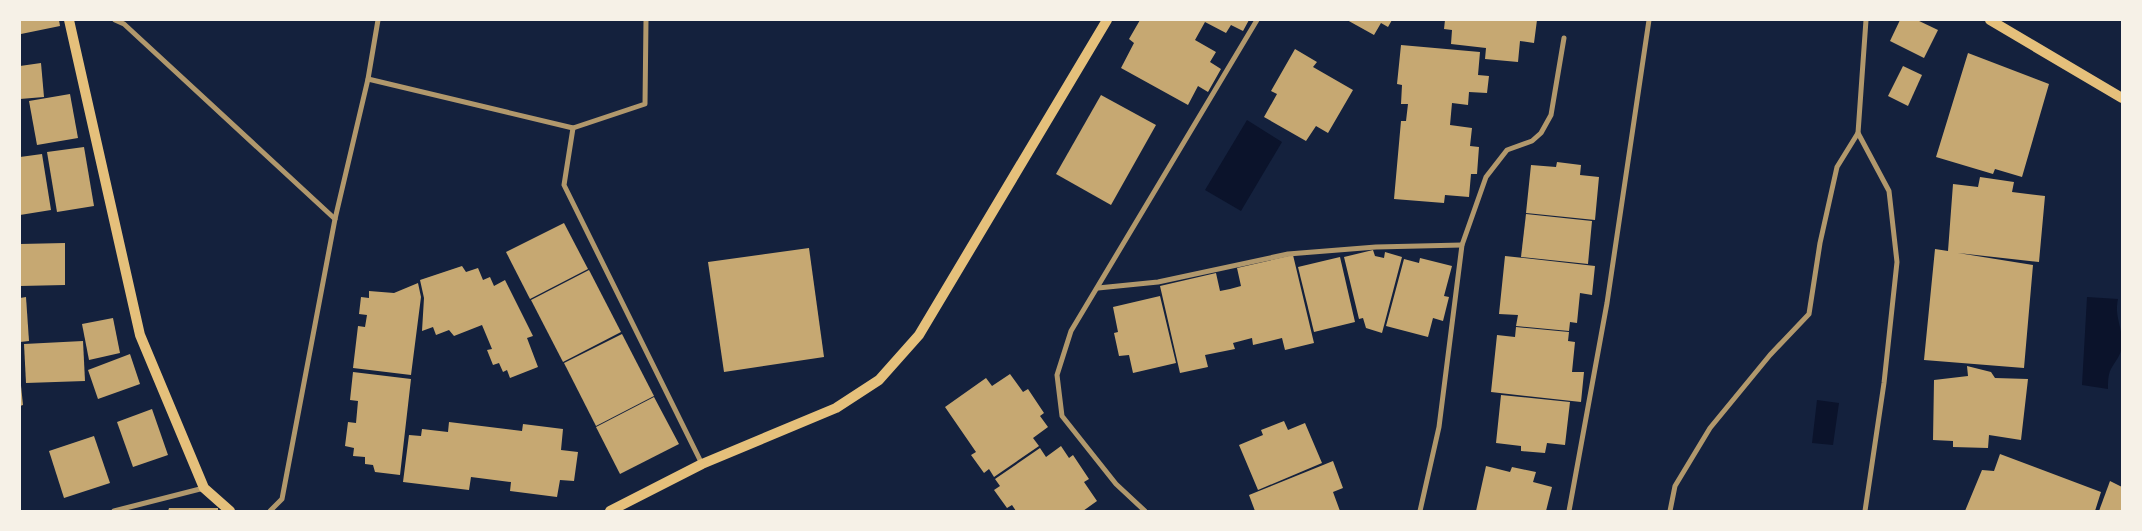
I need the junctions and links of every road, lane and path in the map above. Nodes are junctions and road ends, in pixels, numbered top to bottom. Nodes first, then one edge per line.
1 (69, 20) edge
2 (115, 20) edge
3 (378, 20) edge
4 (646, 20) edge
5 (1107, 20) edge
6 (1256, 20) edge
7 (1649, 20) edge
8 (1866, 20) edge
9 (1990, 20) edge
10 (1564, 38) dead end
11 (368, 79) junction
12 (2122, 98) edge
13 (574, 128) junction
14 (1858, 133) junction
15 (335, 219) junction
16 (1462, 246) junction
17 (1098, 288) junction
18 (702, 464) junction
19 (204, 488) junction
20 (114, 511) edge
21 (230, 511) edge
22 (270, 511) edge
23 (610, 511) edge
24 (1145, 511) edge
25 (1420, 511) edge
26 (1569, 511) edge
27 (1670, 511) edge
28 (1865, 511) edge

1 - 19 main road
2 - 15 street
3 - 11 street
4 - 13 street
5 - 18 main road
6 - 17 street
7 - 26 street
8 - 14 street
9 - 12 main road
10 - 16 street
11 - 13 street
11 - 15 street
13 - 18 street
14 - 27 street
14 - 28 street
15 - 22 street
16 - 17 street
16 - 25 street
17 - 24 street
18 - 23 main road
19 - 20 street
19 - 21 main road

